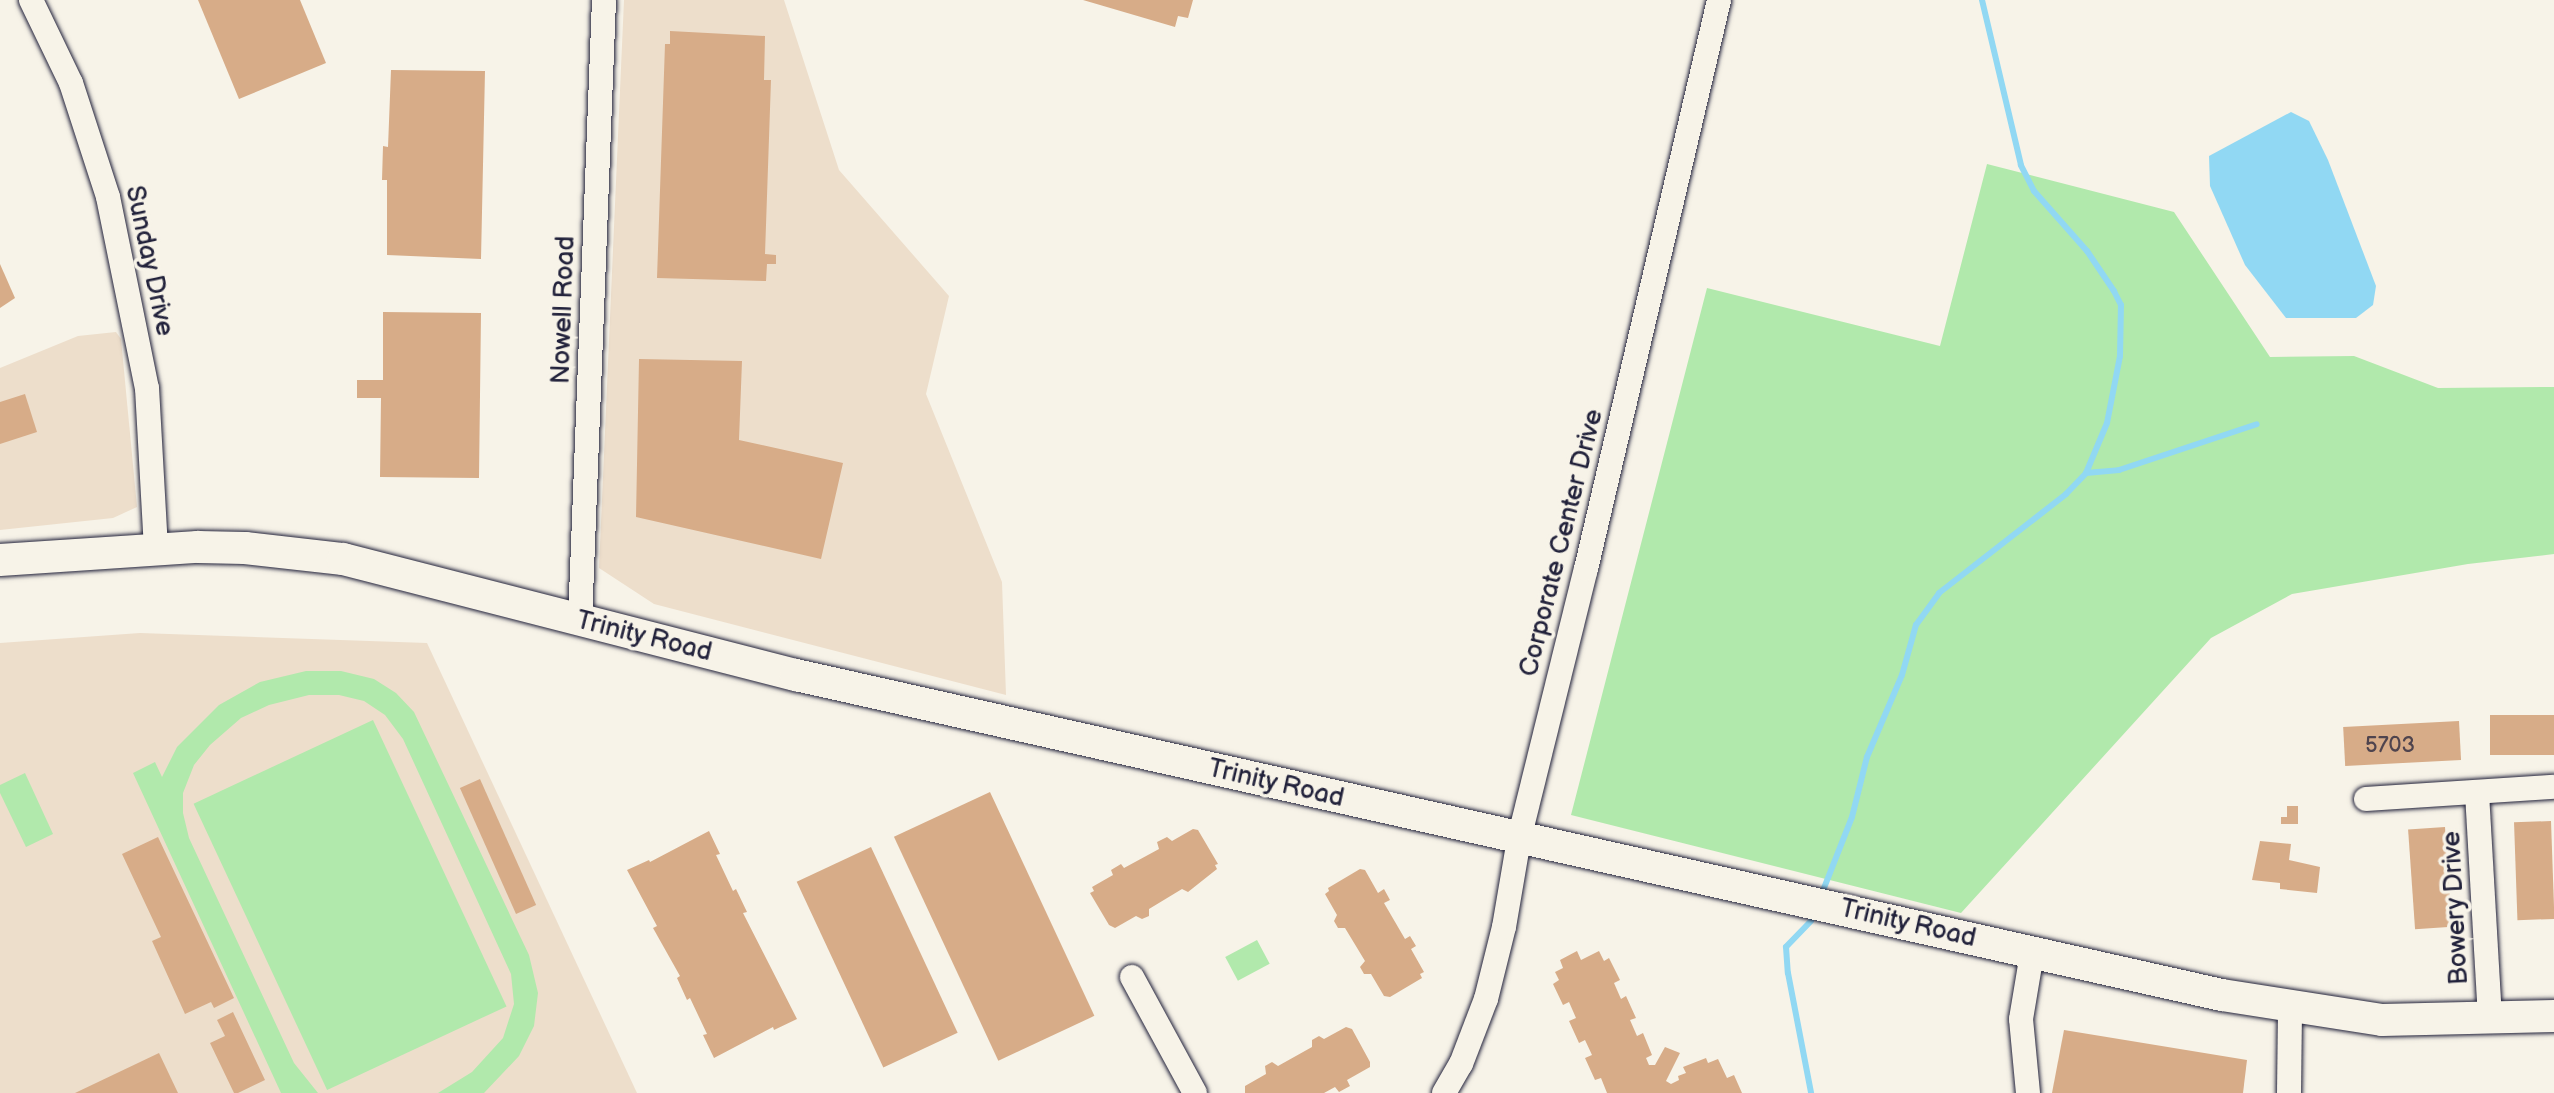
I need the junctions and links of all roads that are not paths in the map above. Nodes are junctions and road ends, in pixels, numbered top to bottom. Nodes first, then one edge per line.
1 (31, 0) edge
2 (604, 0) edge
3 (1719, 0) edge
4 (156, 548) junction
5 (0, 560) edge
6 (580, 622) junction
7 (2554, 787) edge
8 (2477, 793) junction
9 (2366, 799) dead end
10 (1519, 839) junction
11 (2032, 953) junction
12 (1132, 977) dead end
13 (2290, 1007) junction
14 (2554, 1016) edge
15 (2490, 1019) junction
16 (1195, 1093) edge
17 (1444, 1093) edge
18 (2028, 1093) edge
19 (2289, 1093) edge

1 - 4 street, Sunday Drive
2 - 6 street, Nowell Road
3 - 10 street, Corporate Center Drive
4 - 5 main road, Trinity Road
4 - 6 main road, Trinity Road
6 - 10 main road, Trinity Road
7 - 8 street
8 - 9 street
8 - 15 street, Bowery Drive
10 - 11 main road, Trinity Road
10 - 17 street, Corporate Center Drive
11 - 13 main road, Trinity Road
11 - 18 street
12 - 16 street
13 - 15 main road, Trinity Road
13 - 19 street
14 - 15 main road, Trinity Road

